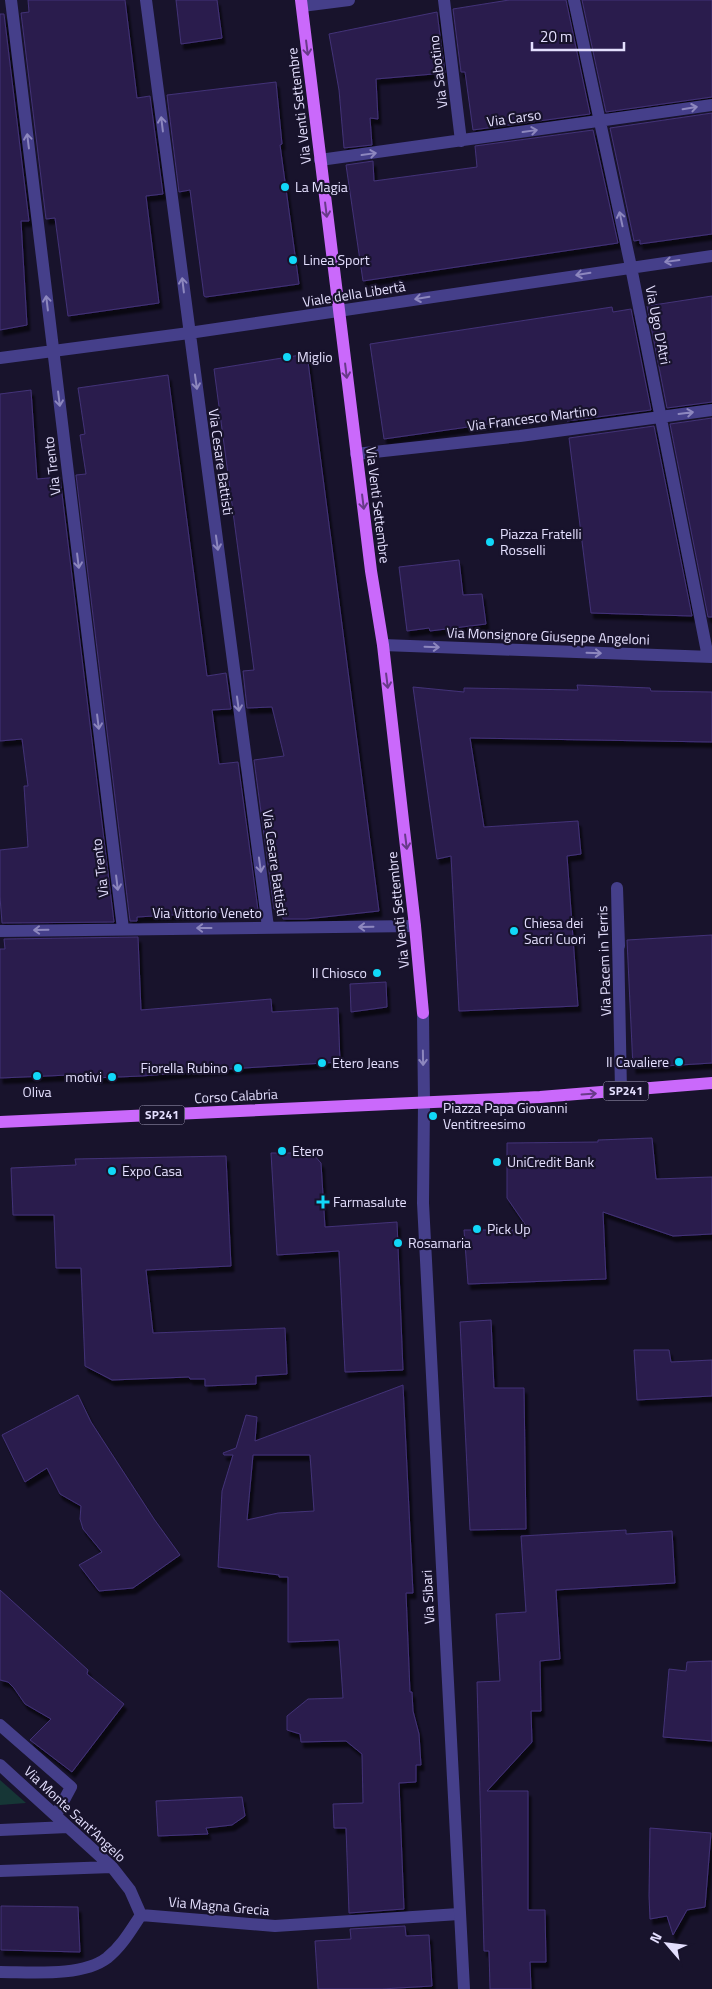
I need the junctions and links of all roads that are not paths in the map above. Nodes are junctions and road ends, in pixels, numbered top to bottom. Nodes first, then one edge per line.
1 (11, 0) edge
2 (146, 0) edge
3 (349, 0) edge
4 (444, 0) edge
5 (574, 0) edge
6 (302, 3) edge
7 (712, 104) edge
8 (600, 122) junction
9 (461, 141) junction
10 (320, 160) junction
11 (712, 256) edge
12 (631, 267) junction
13 (338, 311) junction
14 (189, 334) junction
15 (53, 351) junction
16 (0, 358) edge
17 (712, 410) edge
18 (660, 416) junction
19 (356, 454) junction
20 (383, 645) junction
21 (710, 657) edge
22 (415, 926) junction
23 (268, 927) junction
24 (123, 928) junction
25 (0, 931) edge
26 (619, 946) dead end
27 (422, 1013) joint
28 (712, 1083) edge
29 (622, 1091) junction
30 (424, 1103) junction
31 (0, 1122) edge
32 (0, 1725) edge
33 (0, 1765) edge
34 (56, 1816) junction
35 (68, 1827) junction
36 (0, 1830) edge
37 (112, 1867) junction
38 (0, 1871) edge
39 (459, 1914) junction
40 (141, 1915) junction
41 (0, 1972) edge
42 (464, 1989) edge

15 -> 1 street, Via Trento
14 -> 2 street, Via Cesare Battisti
3 - 6 street
4 - 9 street, Via Sabotino
5 - 8 street, Via Ugo D'Atri
6 -> 10 main road, Via Venti Settembre
8 -> 7 street, Via Carso
9 -> 8 street, Via Carso
12 -> 8 street, Via Ugo D'Atri
10 -> 9 street, Via Carso
10 -> 13 main road, Via Venti Settembre
11 -> 12 street, Viale della Libertà
12 -> 13 street, Viale della Libertà
12 - 18 street, Via Ugo D'Atri
13 - 14 street, Viale della Libertà
13 -> 19 main road, Via Venti Settembre
14 - 15 street, Viale della Libertà
14 -> 23 street, Via Cesare Battisti
15 - 16 street, Viale della Libertà
15 -> 24 street, Via Trento
18 -> 17 street, Via Francesco Martino
18 - 19 street, Via Francesco Martino
18 - 21 street, Via Ugo D'Atri
19 -> 20 main road, Via Venti Settembre
20 -> 21 street, Via Monsignore Giuseppe Angeloni
20 -> 22 main road, Via Venti Settembre
22 -> 23 street, Via Vittorio Veneto
22 - 27 main road, Via Venti Settembre
23 -> 24 street, Via Vittorio Veneto
24 -> 25 street, Via Vittorio Veneto
26 - 29 street, Via Pacem in Terris
27 -> 30 street
28 - 29 main road, SP241
30 -> 29 main road, SP241
30 - 31 main road, Corso Calabria / SP241
30 - 39 street, Via Sibari
32 - 34 street
33 - 34 street, Via Monte Sant'Angelo
34 - 35 street, Via Monte Sant'Angelo
35 - 36 street
35 - 37 street, Via Monte Sant'Angelo
37 - 38 street
37 - 40 street, Via Monte Sant'Angelo
39 - 40 street, Via Magna Grecia
39 - 42 street, Via Sibari
40 - 41 street

